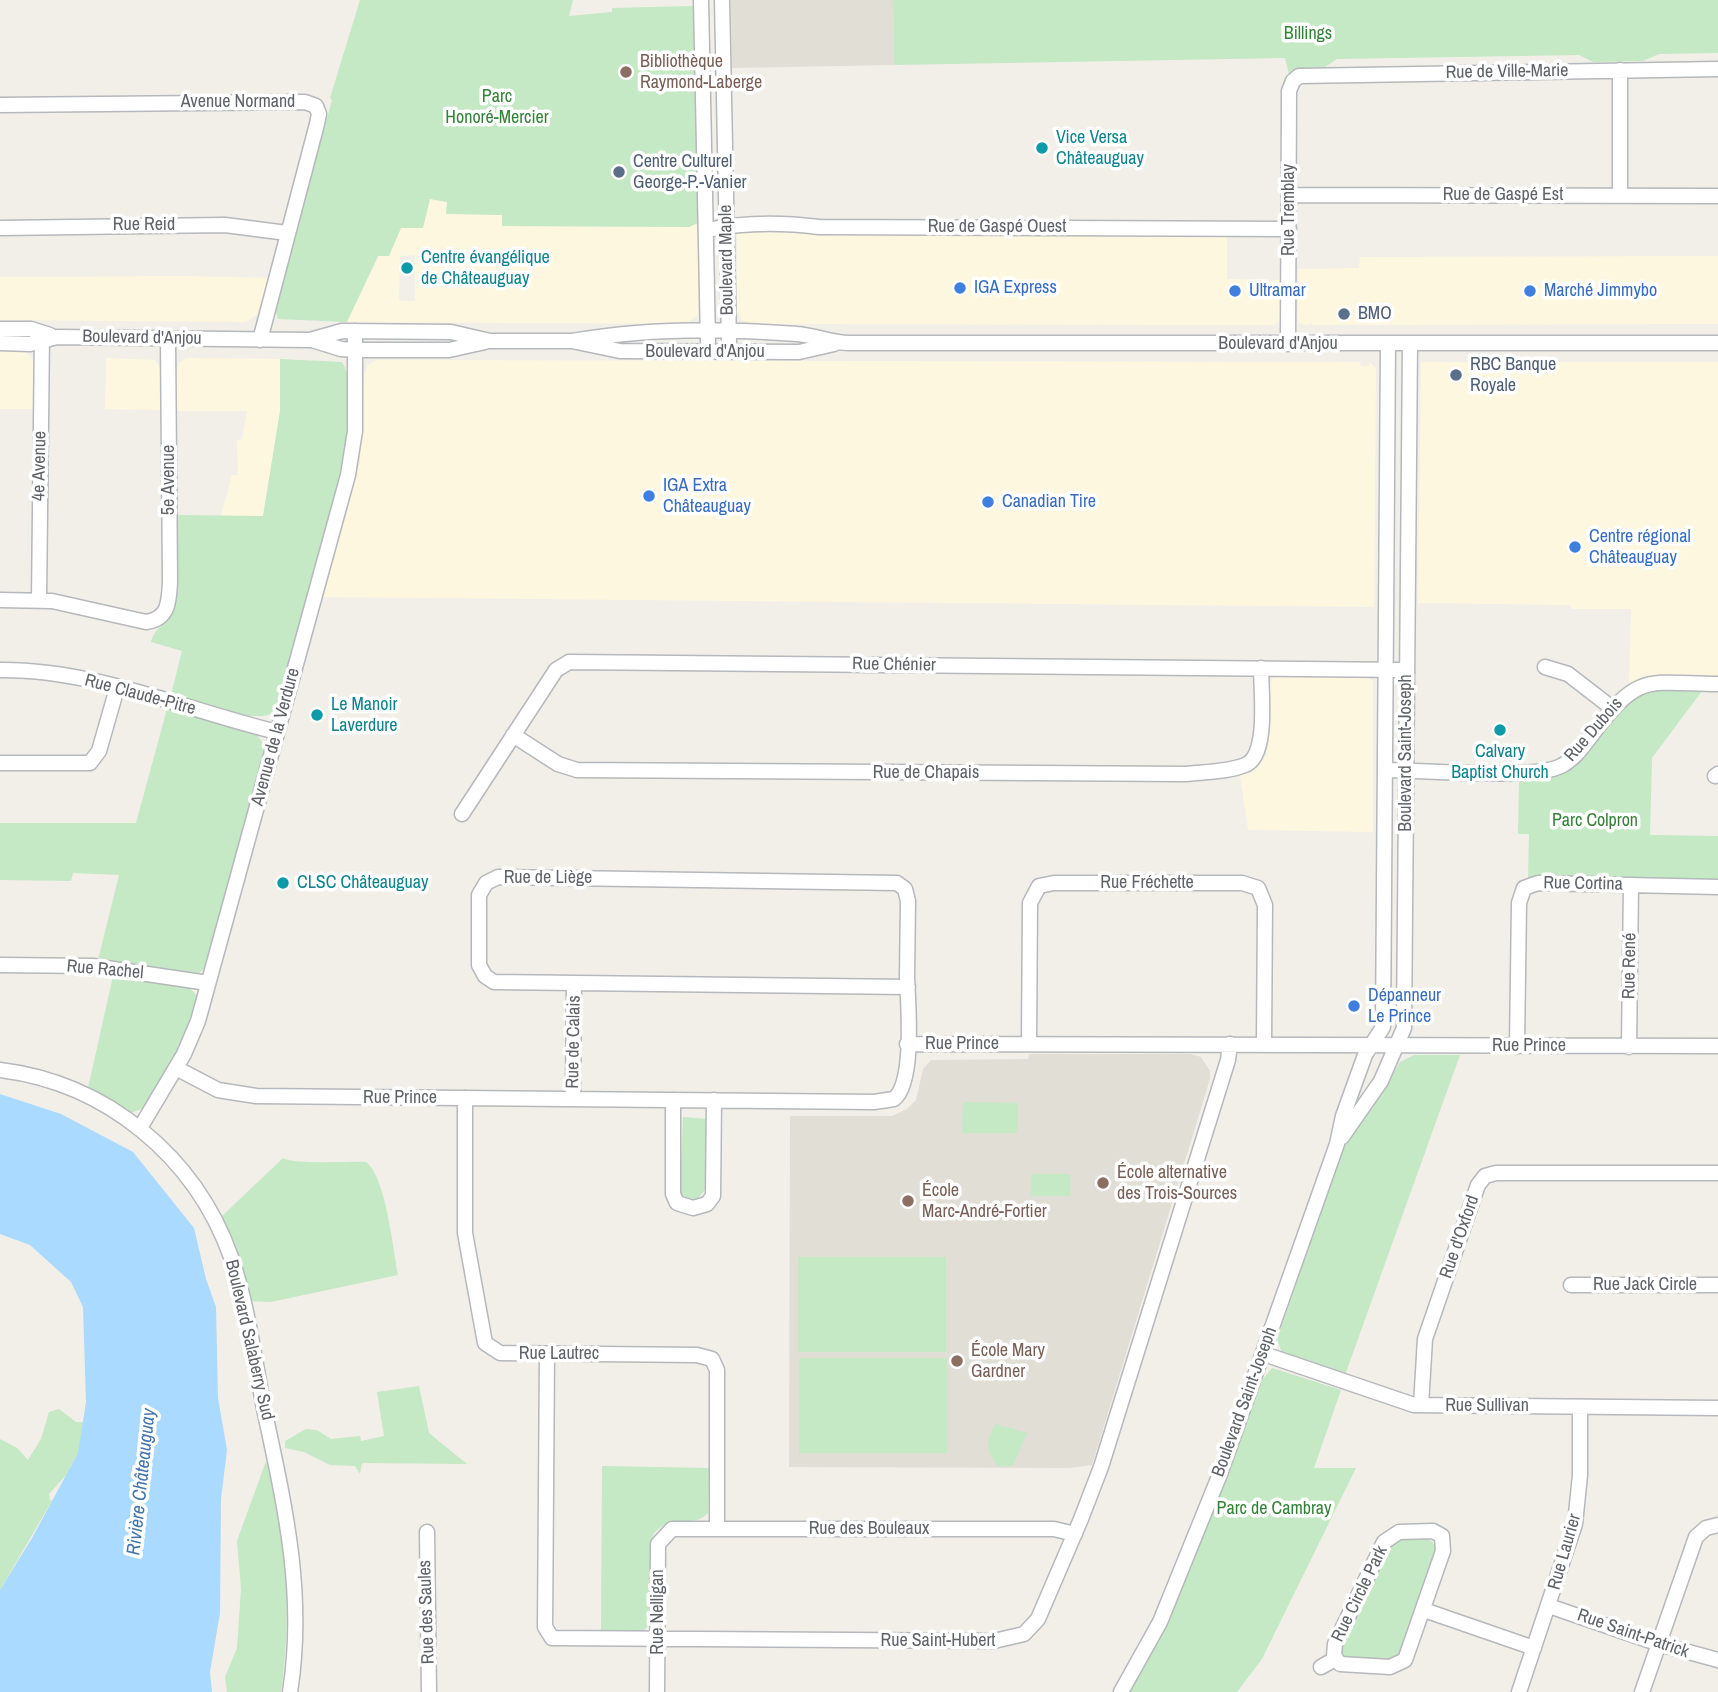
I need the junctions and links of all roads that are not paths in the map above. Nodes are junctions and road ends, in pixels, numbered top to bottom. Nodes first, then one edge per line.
1 (701, 0) edge
2 (722, 0) edge
3 (702, 50) junction
4 (723, 50) junction
5 (1718, 69) edge
6 (1620, 70) junction
7 (1296, 78) joint
8 (0, 104) edge
9 (724, 110) junction
10 (704, 111) junction
11 (705, 166) junction
12 (725, 166) junction
13 (1289, 195) junction
14 (1620, 196) junction
15 (1718, 196) edge
16 (726, 226) junction
17 (0, 228) edge
18 (1289, 229) junction
19 (707, 230) junction
20 (287, 233) junction
21 (0, 329) edge
22 (355, 331) junction
23 (708, 332) junction
24 (729, 333) junction
25 (42, 337) junction
26 (168, 339) junction
27 (260, 340) junction
28 (310, 340) junction
29 (490, 341) junction
30 (572, 341) junction
31 (839, 343) junction
32 (1410, 343) junction
33 (1718, 343) edge
34 (0, 344) edge
35 (1288, 344) junction
36 (1388, 344) junction
37 (355, 350) junction
38 (708, 352) junction
39 (729, 352) junction
40 (1387, 451) junction
41 (1409, 451) junction
42 (1385, 599) junction
43 (0, 600) edge
44 (39, 600) junction
45 (1407, 600) junction
46 (1545, 667) dead end
47 (1261, 668) junction
48 (0, 670) edge
49 (1386, 670) junction
50 (1407, 670) junction
51 (1718, 684) edge
52 (117, 688) junction
53 (1612, 708) junction
54 (277, 732) junction
55 (513, 735) junction
56 (0, 763) edge
57 (1385, 770) junction
58 (1406, 770) junction
59 (462, 814) dead end
60 (1631, 886) junction
61 (1718, 887) edge
62 (0, 965) edge
63 (208, 983) junction
64 (575, 984) junction
65 (908, 987) junction
66 (907, 1044) junction
67 (1029, 1044) junction
68 (1230, 1044) junction
69 (1264, 1044) junction
70 (1373, 1045) junction
71 (1398, 1046) junction
72 (1517, 1046) junction
73 (1629, 1046) junction
74 (1718, 1046) edge
75 (176, 1068) junction
76 (0, 1070) edge
77 (465, 1098) junction
78 (573, 1099) junction
79 (673, 1100) junction
80 (714, 1100) junction
81 (140, 1128) junction
82 (1337, 1144) junction
83 (1718, 1173) edge
84 (1571, 1285) dead end
85 (1718, 1285) edge
86 (547, 1353) junction
87 (1264, 1354) junction
88 (1421, 1405) junction
89 (1580, 1407) junction
90 (1718, 1408) edge
91 (1718, 1525) edge
92 (717, 1528) junction
93 (427, 1532) dead end
94 (664, 1534) joint
95 (1074, 1534) junction
96 (1549, 1606) junction
97 (1424, 1610) junction
98 (657, 1641) junction
99 (1659, 1644) junction
100 (1534, 1648) junction
101 (1335, 1659) junction
102 (1718, 1660) edge
103 (1321, 1667) dead end
104 (290, 1692) edge
105 (429, 1692) edge
106 (657, 1692) edge
107 (1121, 1692) edge
108 (1519, 1692) edge
109 (1642, 1692) edge

1 - 3 street, Boulevard Maple
2 - 4 street, Boulevard Maple
3 - 4 street
3 - 10 street, Boulevard Maple
4 - 9 street, Boulevard Maple
5 - 6 street, Rue de Ville-Marie
6 - 7 street, Rue de Ville-Marie
6 - 14 street
7 - 13 street, Rue Tremblay
8 - 20 street, Avenue Normand
9 - 10 street
9 - 12 street, Boulevard Maple
10 - 11 street, Boulevard Maple
11 - 12 street
11 - 19 street, Boulevard Maple
12 - 16 street, Boulevard Maple
13 - 14 street, Rue de Gaspé Est
13 - 18 street, Rue Tremblay
14 - 15 street, Rue de Gaspé Est
16 - 18 street, Rue de Gaspé Ouest
16 - 19 street, Rue de Gaspé Ouest
16 - 24 street, Boulevard Maple
17 - 20 street, Rue Reid
18 - 35 street, Rue Tremblay
19 - 23 street, Boulevard Maple
20 - 27 street, Avenue Normand
21 - 25 street, Boulevard d'Anjou
22 - 28 street, Boulevard d'Anjou
22 - 29 street, Boulevard d'Anjou
22 - 37 street, Avenue de la Verdure
23 - 24 street, Boulevard d'Anjou
23 - 30 street, Boulevard d'Anjou
23 - 38 street, Boulevard Maple
24 - 31 street, Boulevard d'Anjou
24 - 39 street, Boulevard Maple
25 - 26 street, Boulevard d'Anjou
25 - 34 street, Boulevard d'Anjou
25 - 44 street, 4e Avenue
26 - 27 street, Boulevard d'Anjou
26 - 44 street, 5e Avenue
27 - 28 street, Boulevard d'Anjou
28 - 37 street, Boulevard d'Anjou
29 - 30 street, Boulevard d'Anjou
29 - 37 street, Boulevard d'Anjou
30 - 38 street, Boulevard d'Anjou
31 - 35 street, Boulevard d'Anjou
31 - 39 street, Boulevard d'Anjou
32 - 33 street, Boulevard d'Anjou
32 - 36 street, Boulevard d'Anjou
32 - 41 street, Boulevard Saint-Joseph
35 - 36 street, Boulevard d'Anjou
36 - 40 street, Boulevard Saint-Joseph
37 - 54 street, Avenue de la Verdure
38 - 39 street, Boulevard d'Anjou
40 - 41 street
40 - 42 street, Boulevard Saint-Joseph
41 - 45 street, Boulevard Saint-Joseph
42 - 45 street
42 - 49 street, Boulevard Saint-Joseph
43 - 44 street
45 - 50 street, Boulevard Saint-Joseph
46 - 53 street
47 - 49 street, Rue Chénier
47 - 55 street, Rue Chénier
47 - 55 street, Rue de Chapais
48 - 52 street, Rue Claude-Pitre
49 - 50 street, Rue Chénier
49 - 57 street, Boulevard Saint-Joseph
50 - 58 street, Boulevard Saint-Joseph
51 - 53 street, Rue Dubois
52 - 54 street, Rue Claude-Pitre
52 - 56 street
53 - 58 street, Rue Dubois
54 - 63 street, Avenue de la Verdure
55 - 59 street, Rue Chénier
57 - 58 street, Rue Dubois
57 - 70 street, Boulevard Saint-Joseph
58 - 71 street, Boulevard Saint-Joseph
60 - 61 street, Rue Cortina
60 - 72 street, Rue Cortina
60 - 73 street, Rue René
62 - 63 street, Rue Rachel
63 - 75 street, Avenue de la Verdure
64 - 65 street, Rue de Liège
64 - 65 street, Rue de Liège
64 - 78 street, Rue de Calais
65 - 66 street, Rue de Liège
66 - 67 street, Rue Prince
66 - 80 street, Rue Prince
67 - 68 street, Rue Prince
67 - 69 street, Rue Fréchette
68 - 69 street, Rue Prince
68 - 95 street, Rue Saint-Hubert
69 - 70 street, Rue Prince
70 - 71 street, Rue Prince
70 - 82 street, Boulevard Saint-Joseph
71 - 72 street, Rue Prince
71 - 82 street, Boulevard Saint-Joseph
72 - 73 street, Rue Prince
73 - 74 street, Rue Prince
75 - 77 street, Rue Prince
75 - 81 street, Avenue de la Verdure
76 - 81 street, Boulevard Salaberry Sud
77 - 78 street, Rue Prince
77 - 86 street, Rue Lautrec
78 - 79 street, Rue Prince
79 - 80 street, Rue Prince
79 - 80 street
81 - 104 street, Boulevard Salaberry Sud
82 - 87 street, Boulevard Saint-Joseph
83 - 88 street, Rue d'Oxford
84 - 85 street, Rue Jack Circle
86 - 92 street, Rue Lautrec
86 - 98 street, Rue Saint-Hubert
87 - 88 street, Rue Sullivan
87 - 107 street, Boulevard Saint-Joseph
88 - 89 street, Rue Sullivan
89 - 90 street, Rue Sullivan
89 - 96 street, Rue Laurier
91 - 99 street
92 - 94 street, Rue des Bouleaux
92 - 95 street, Rue des Bouleaux
93 - 105 street, Rue des Saules
94 - 98 street, Rue Nelligan
95 - 98 street, Rue Saint-Hubert
96 - 99 street, Rue Saint-Patrick
96 - 100 street, Rue Laurier
97 - 100 street
97 - 101 street, Rue Circle Park
97 - 101 street, Rue Circle Park
98 - 106 street, Rue Nelligan
99 - 102 street, Rue Saint-Patrick
99 - 109 street
100 - 108 street, Rue Laurier
101 - 103 street, Rue Circle Park

